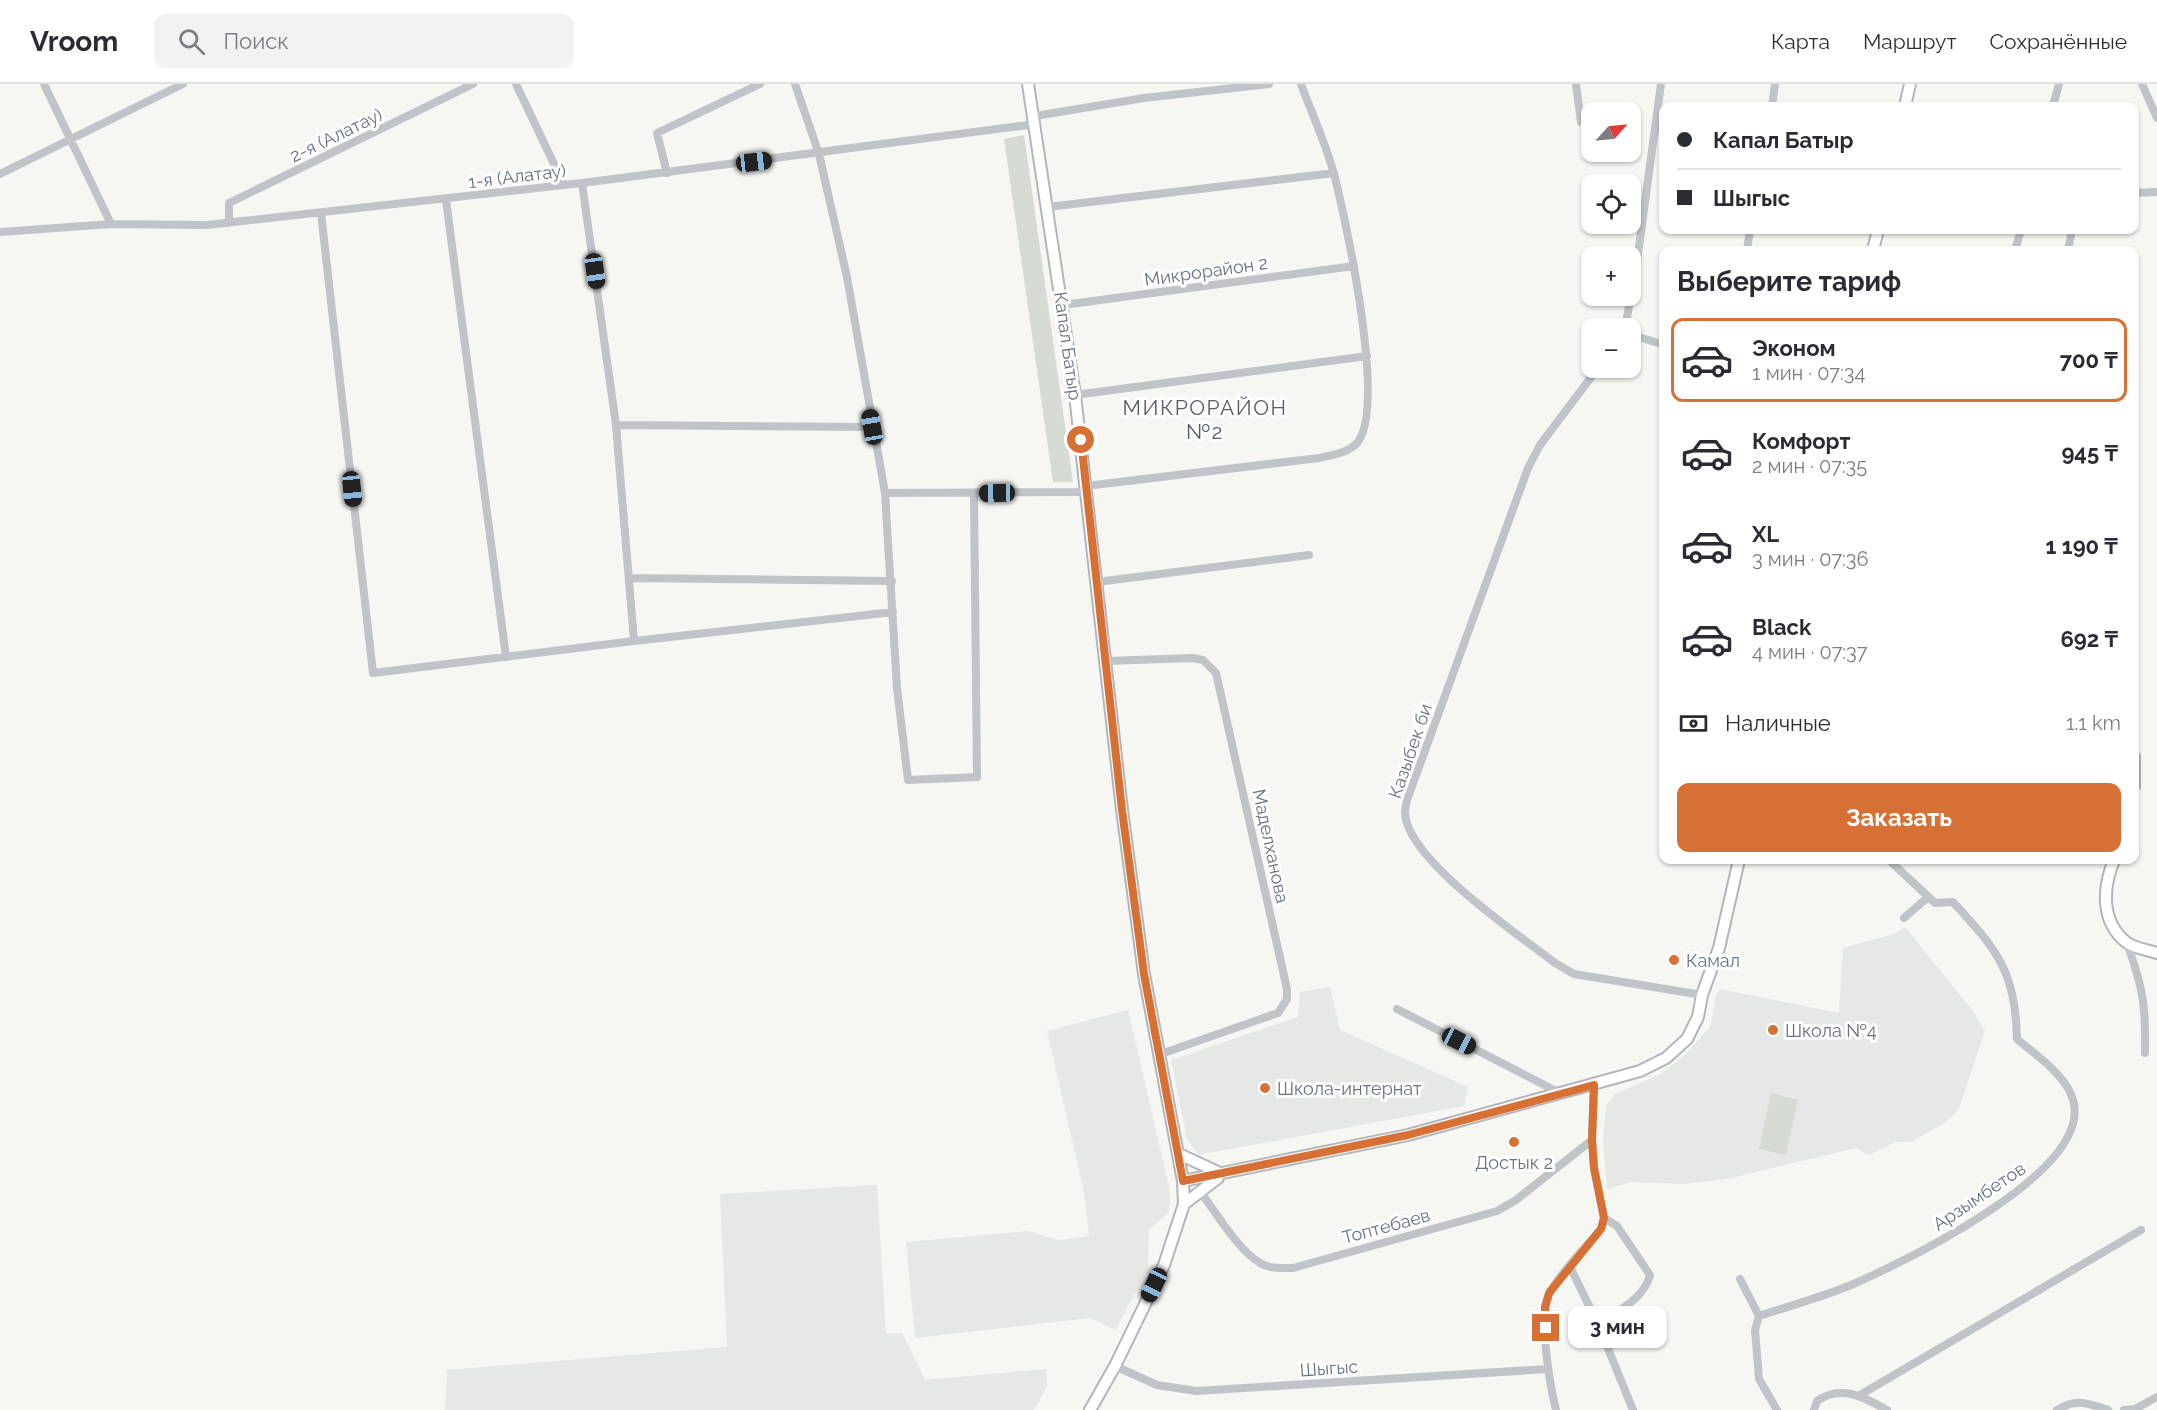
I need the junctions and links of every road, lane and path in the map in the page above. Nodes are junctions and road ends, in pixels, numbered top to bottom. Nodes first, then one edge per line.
1 (44, 84) edge
2 (183, 84) edge
3 (473, 84) edge
4 (516, 84) edge
5 (760, 84) edge
6 (795, 84) edge
7 (1028, 84) edge
8 (1269, 84) edge
9 (1301, 84) edge
10 (1576, 84) edge
11 (1661, 84) edge
12 (1776, 84) edge
13 (1910, 84) edge
14 (2059, 84) edge
15 (2142, 84) edge
16 (1773, 102) edge
17 (1906, 102) edge
18 (2054, 102) edge
19 (2157, 118) edge
20 (1035, 120) junction
21 (1581, 122) dead end
22 (70, 139) junction
23 (819, 154) junction
24 (667, 173) junction
25 (1334, 173) junction
26 (0, 174) edge
27 (582, 183) junction
28 (564, 185) junction
29 (2157, 192) edge
30 (2139, 193) edge
31 (446, 200) junction
32 (1048, 207) junction
33 (321, 213) junction
34 (229, 223) junction
35 (111, 224) junction
36 (0, 232) edge
37 (1354, 266) junction
38 (1063, 305) junction
39 (1627, 318) edge
40 (1641, 338) edge
41 (1659, 343) edge
42 (1367, 356) junction
43 (1590, 378) edge
44 (1075, 395) junction
45 (616, 425) junction
46 (872, 427) junction
47 (1086, 489) junction
48 (885, 493) junction
49 (974, 494) junction
50 (1309, 555) dead end
51 (629, 578) junction
52 (892, 580) junction
53 (1097, 582) junction
54 (893, 612) junction
55 (634, 641) junction
56 (506, 657) junction
57 (1106, 661) junction
58 (1738, 864) edge
59 (1893, 864) edge
60 (2112, 864) edge
61 (1928, 897) junction
62 (1904, 918) dead end
63 (2127, 943) junction
64 (2157, 952) edge
65 (1702, 995) junction
66 (1397, 1009) dead end
67 (2145, 1053) dead end
68 (1158, 1055) junction
69 (1594, 1085) junction
70 (1562, 1094) junction
71 (1592, 1140) junction
72 (1179, 1154) junction
73 (1223, 1174) junction
74 (1183, 1181) junction
75 (1199, 1190) junction
76 (1184, 1204) junction
77 (1604, 1218) junction
78 (2141, 1230) dead end
79 (1570, 1267) junction
80 (1740, 1279) dead end
81 (1759, 1316) junction
82 (1598, 1324) junction
83 (1115, 1366) junction
84 (1548, 1369) junction
85 (1860, 1395) junction
86 (2157, 1397) edge
87 (1090, 1410) edge
88 (1556, 1410) edge
89 (1632, 1410) edge
90 (1777, 1410) edge
91 (1814, 1410) edge
92 (1887, 1410) edge
93 (2057, 1410) edge
94 (2108, 1410) edge
95 (2124, 1410) edge

1 - 22 street
2 - 22 street
3 - 34 street, 2-я (Алатау)
4 - 28 street
5 - 24 street
6 - 23 street
7 - 20 main road, Капал Батыр
8 - 20 street
9 - 25 street
10 - 21 street
11 - 39 street
12 - 16 street
13 - 17 main road
14 - 18 street
15 - 19 street
20 - 23 street, 1-я (Алатау)
20 - 32 main road, Капал Батыр
22 - 26 street
22 - 35 street
23 - 24 street, 1-я (Алатау)
23 - 46 street
24 - 27 street, 1-я (Алатау)
25 - 32 street
25 - 37 street
27 - 28 street, 1-я (Алатау)
27 - 45 street
28 - 31 street, 1-я (Алатау)
29 - 30 street
31 - 33 street, 1-я (Алатау)
31 - 56 street
32 - 38 main road, Капал Батыр
33 - 34 street, 1-я (Алатау)
33 - 56 street
34 - 35 street, 1-я (Алатау)
35 - 36 street, 1-я (Алатау)
37 - 38 street, Микрорайон 2
37 - 42 street
38 - 44 main road, Капал Батыр
40 - 41 street
42 - 44 street
42 - 47 street
43 - 65 street, Казыбек би
44 - 47 main road, Капал Батыр
45 - 46 street
45 - 51 street
46 - 48 street
47 - 49 street
47 - 53 main road, Капал Батыр
48 - 49 street
48 - 52 street
49 - 54 street
50 - 53 street
51 - 52 street
51 - 55 street
52 - 54 street
53 - 57 main road, Капал Батыр
54 - 55 street
55 - 56 street
57 - 68 main road, Капал Батыр
57 - 68 street, Маделханова
58 - 65 main road
59 - 61 street, Арзымбетов
60 - 63 main road
61 - 62 street
61 - 81 street, Арзымбетов
63 - 64 main road
63 - 67 street
65 - 69 main road
66 - 70 street
68 - 72 main road, Капал Батыр
69 - 70 main road
69 - 71 street
70 - 73 main road
71 - 75 street, Топтебаев
71 - 77 street
72 - 73 main road
72 - 74 main road, Капал Батыр
73 - 74 main road
73 - 75 main road
74 - 76 main road, Капал Батыр
75 - 76 main road
76 - 83 main road, Капал Батыр
77 - 79 street
77 - 82 street
78 - 85 street
79 - 82 street
79 - 84 street
80 - 81 street
81 - 90 street
82 - 89 street
83 - 84 street, Шыгыс
83 - 87 main road, Капал Батыр
84 - 88 street
85 - 91 street
85 - 92 street
86 - 95 street
93 - 94 street

